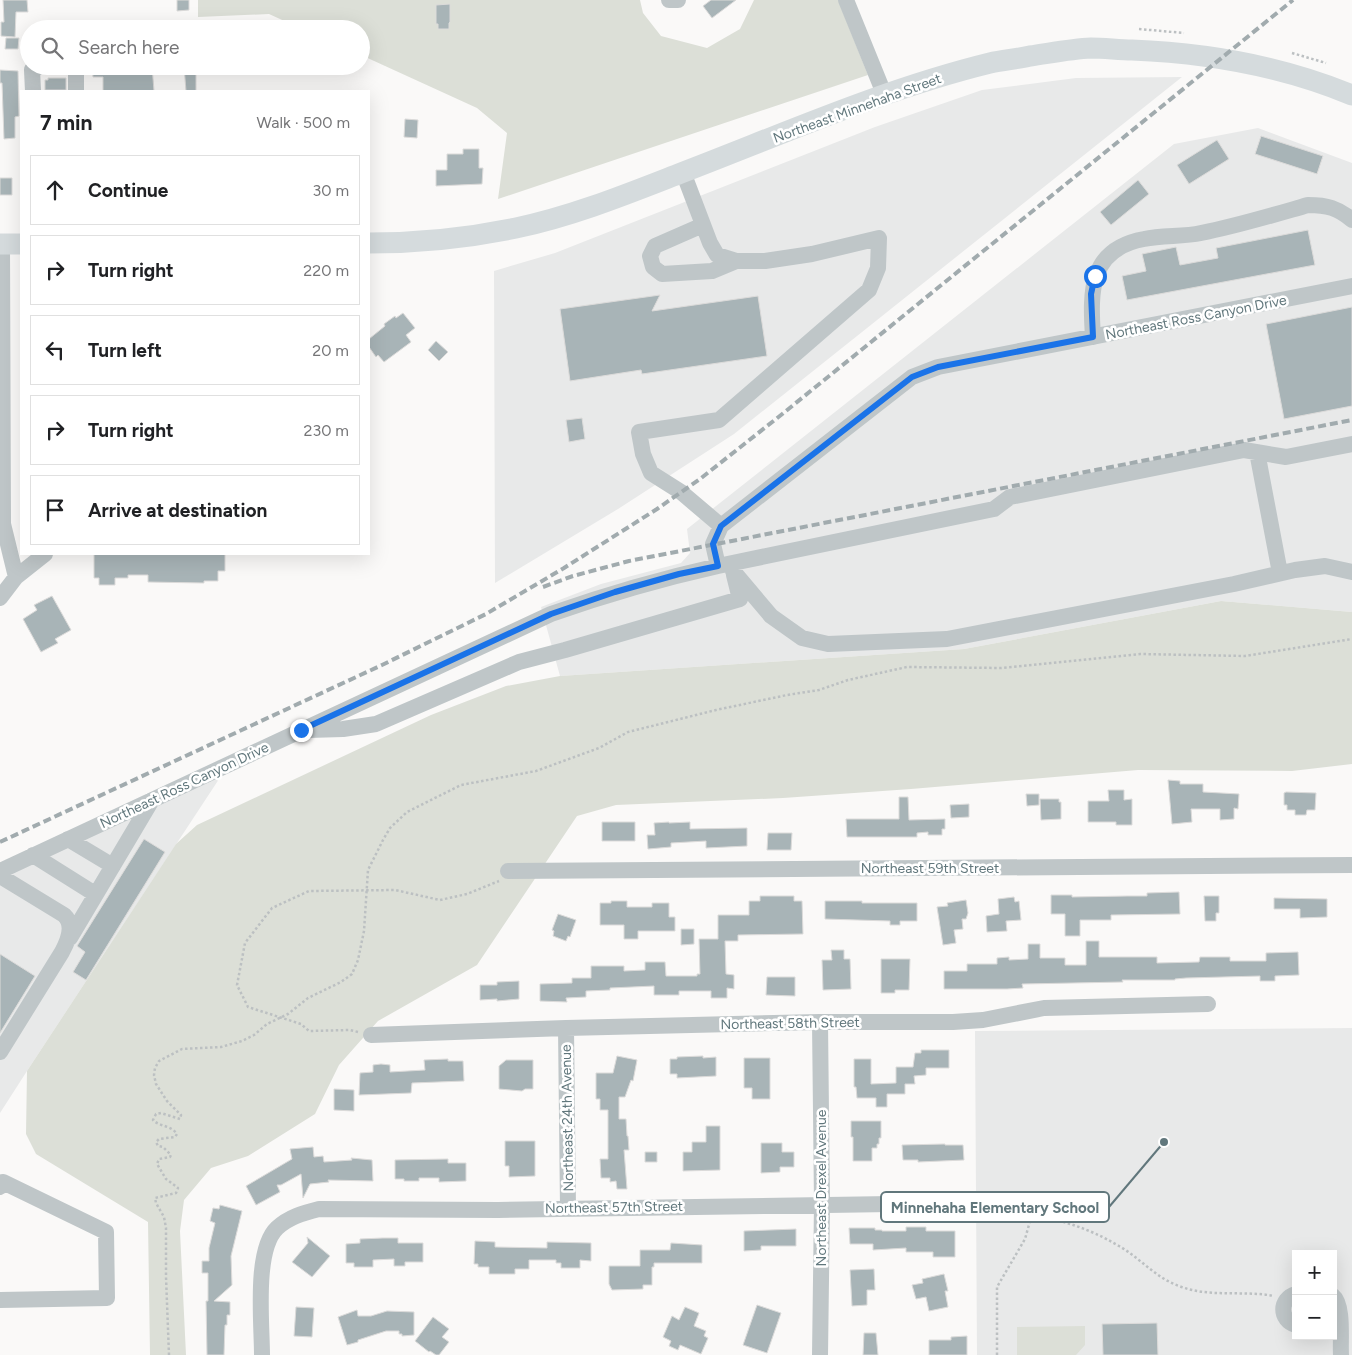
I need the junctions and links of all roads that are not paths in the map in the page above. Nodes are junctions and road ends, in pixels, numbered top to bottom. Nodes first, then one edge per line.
1 (669, 0) edge
2 (678, 0) edge
3 (846, 0) edge
4 (32, 75) edge
5 (76, 75) edge
6 (33, 90) edge
7 (76, 90) edge
8 (1352, 95) edge
9 (885, 96) junction
10 (684, 172) junction
11 (1352, 220) edge
12 (703, 225) junction
13 (8, 244) edge
14 (370, 244) edge
15 (736, 261) junction
16 (1352, 286) edge
17 (1093, 337) junction
18 (1352, 444) edge
19 (1257, 452) junction
20 (721, 526) junction
21 (44, 555) edge
22 (726, 569) junction
23 (1352, 572) edge
24 (1280, 573) junction
25 (16, 577) junction
26 (0, 598) edge
27 (301, 730) junction
28 (152, 800) junction
29 (68, 839) junction
30 (33, 855) junction
31 (1352, 865) edge
32 (112, 866) junction
33 (0, 871) edge
34 (508, 872) road end
35 (0, 876) edge
36 (96, 894) junction
37 (69, 939) junction
38 (1208, 1004) dead end
39 (820, 1022) junction
40 (566, 1028) junction
41 (372, 1035) road end
42 (0, 1052) edge
43 (0, 1186) edge
44 (956, 1202) road end
45 (822, 1204) junction
46 (568, 1208) junction
47 (1291, 1296) edge
48 (0, 1300) edge
49 (1337, 1301) edge
50 (1292, 1323) edge
51 (1337, 1324) edge
52 (262, 1355) edge
53 (820, 1355) edge
54 (1341, 1355) edge

1 - 2 street
3 - 9 street
4 - 6 street
5 - 7 street
8 - 9 main road, Northeast Minnehaha Street
9 - 10 main road, Northeast Minnehaha Street
10 - 12 street
10 - 14 main road, Northeast Minnehaha Street
11 - 17 street
12 - 15 street
12 - 15 street
13 - 25 street
15 - 20 street
16 - 17 street, Northeast Ross Canyon Drive
17 - 20 street, Northeast Ross Canyon Drive
18 - 19 street, Northeast Ross Canyon Drive
19 - 22 street, Northeast Ross Canyon Drive
19 - 24 street
20 - 22 street
21 - 25 street
22 - 24 street
22 - 27 street, Northeast Ross Canyon Drive
22 - 27 street
23 - 24 street
25 - 26 street
27 - 28 street, Northeast Ross Canyon Drive
28 - 29 street, Northeast Ross Canyon Drive
28 - 32 street
29 - 30 street, Northeast Ross Canyon Drive
29 - 32 street
30 - 33 street, Northeast Ross Canyon Drive
30 - 36 street
31 - 34 street, Northeast 59th Street
32 - 36 street
35 - 37 street
36 - 37 street
37 - 42 street
38 - 39 street, Northeast 58th Street
39 - 40 street, Northeast 58th Street
39 - 45 street, Northeast Drexel Avenue
40 - 41 street, Northeast 58th Street
40 - 46 street, Northeast 24th Avenue
43 - 48 street
44 - 45 street, Northeast 57th Street
45 - 46 street, Northeast 57th Street
45 - 53 street, Northeast Drexel Avenue
46 - 52 street, Northeast 57th Street
47 - 50 street
49 - 51 street
51 - 54 street

